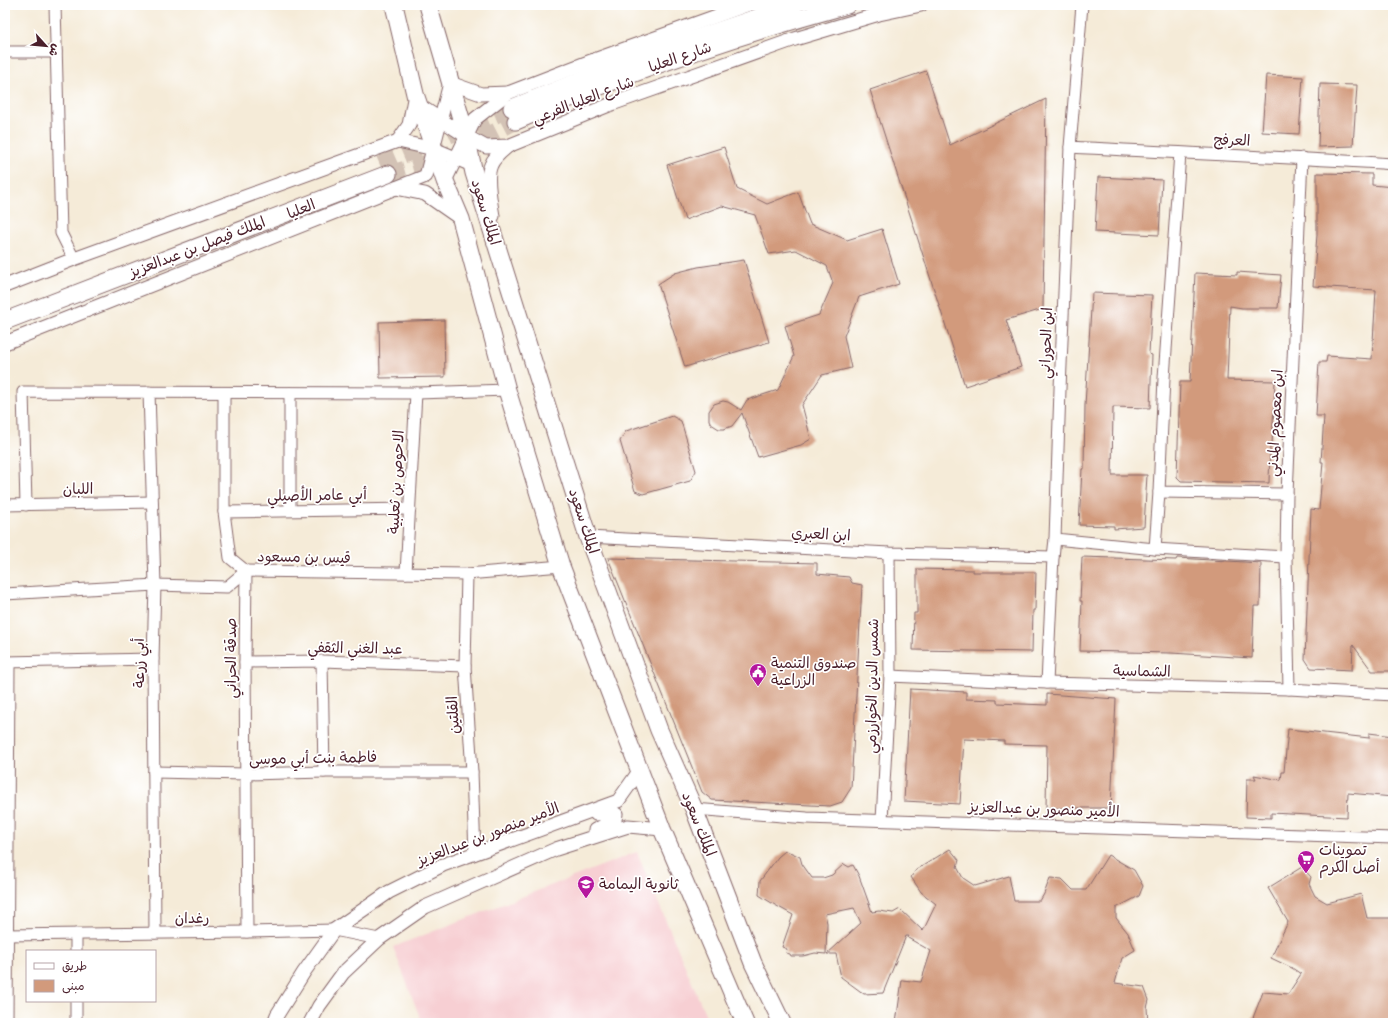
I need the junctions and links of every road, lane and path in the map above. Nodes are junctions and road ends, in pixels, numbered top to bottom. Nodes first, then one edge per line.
1 (55, 5) edge
2 (394, 5) edge
3 (428, 5) edge
4 (747, 5) edge
5 (794, 5) edge
6 (847, 5) edge
7 (921, 5) edge
8 (1082, 5) edge
9 (5, 52) edge
10 (56, 52) junction
11 (450, 83) junction
12 (417, 100) junction
13 (512, 107) junction
14 (441, 120) junction
15 (466, 136) junction
16 (398, 141) junction
17 (508, 146) junction
18 (1070, 147) junction
19 (434, 149) junction
20 (1180, 153) junction
21 (456, 158) junction
22 (1302, 158) junction
23 (1393, 164) edge
24 (472, 165) junction
25 (388, 176) junction
26 (445, 181) junction
27 (461, 219) junction
28 (496, 243) junction
29 (74, 259) junction
30 (5, 286) edge
31 (5, 310) edge
32 (5, 321) edge
33 (5, 343) edge
34 (508, 390) junction
35 (149, 392) junction
36 (224, 393) junction
37 (290, 393) junction
38 (416, 393) junction
39 (1159, 492) junction
40 (1287, 494) junction
41 (152, 502) junction
42 (26, 504) junction
43 (5, 505) edge
44 (410, 508) junction
45 (290, 510) junction
46 (224, 512) junction
47 (588, 537) junction
48 (1055, 539) junction
49 (1155, 548) junction
50 (889, 552) junction
51 (1053, 557) junction
52 (1286, 557) junction
53 (561, 566) junction
54 (246, 571) junction
55 (406, 573) junction
56 (467, 574) junction
57 (155, 585) junction
58 (5, 594) edge
59 (153, 659) junction
60 (322, 661) junction
61 (7, 662) edge
62 (245, 662) junction
63 (465, 666) junction
64 (890, 676) junction
65 (1048, 683) junction
66 (1288, 689) junction
67 (1393, 695) edge
68 (640, 770) junction
69 (154, 772) junction
70 (324, 772) junction
71 (472, 772) junction
72 (246, 774) junction
73 (694, 809) junction
74 (568, 819) junction
75 (882, 820) junction
76 (662, 829) junction
77 (1393, 838) edge
78 (556, 849) junction
79 (475, 854) junction
80 (334, 930) junction
81 (248, 932) junction
82 (155, 933) junction
83 (76, 934) junction
84 (6, 935) edge
85 (379, 939) junction
86 (76, 950) edge
87 (76, 1002) edge
88 (7, 1023) edge
89 (76, 1023) edge
90 (274, 1023) edge
91 (310, 1023) edge
92 (745, 1023) edge
93 (782, 1023) edge

1 - 10 street
2 - 12 main road, الملك سعود
3 - 11 main road, الملك سعود
4 - 13 street
5 - 13 main road, شارع العليا
6 - 13 main road, شارع العليا
7 - 17 street, شارع العليا الفرعي
8 - 18 street, ابن الحوراني
9 - 10 street
10 - 29 street
11 - 13 street
11 - 14 street, العليا
11 - 15 main road, الملك سعود
12 - 14 street, شارع العليا الفرعي
12 - 16 street
12 - 19 main road, الملك سعود
13 - 15 street
14 - 15 street, شارع العليا الفرعي
14 - 19 street, العليا
15 - 17 street, شارع العليا الفرعي
15 - 21 street
15 - 24 main road, الملك سعود
16 - 19 street
16 - 29 street, العليا
17 - 28 street, شارع العليا الفرعي
18 - 20 street, العرفج
18 - 48 street, ابن الحوراني
19 - 21 street
19 - 25 street, العليا
19 - 26 main road, الملك سعود
20 - 22 street, العرفج
20 - 39 street
21 - 24 street
21 - 26 street
22 - 23 street, العرفج
22 - 40 street, ابن معصوم المدني
24 - 28 main road, الملك سعود
25 - 27 street
25 - 31 main road, الملك فيصل بن عبدالعزيز
25 - 32 main road, الملك فيصل بن عبدالعزيز
25 - 33 street, العليا
26 - 27 main road, الملك سعود
27 - 34 main road, الملك سعود
28 - 47 main road, الملك سعود
29 - 30 street, العليا
34 - 38 street
34 - 53 main road, الملك سعود
35 - 36 street
35 - 41 street, أبي زرعة
35 - 42 street
36 - 37 street
36 - 46 street
37 - 38 street
37 - 45 street
38 - 44 street, الاحوص بن ثعلبية
39 - 40 street
39 - 49 street
40 - 52 street, ابن معصوم المدني
41 - 42 street, اللبان
41 - 57 street, أبي زرعة
42 - 43 street, اللبان
44 - 45 street, أبي عامر الأصيلي
44 - 55 street, الاحوص بن ثعلبية
45 - 46 street, أبي عامر الأصيلي
46 - 54 street
47 - 50 street, ابن العبري
47 - 73 main road, الملك سعود
48 - 49 street
48 - 51 street, ابن الحوراني
49 - 52 street
50 - 51 street, ابن العبري
50 - 64 street, شمس الدين الخوارزمي
51 - 65 street, ابن الحوراني
52 - 66 street, ابن معصوم المدني
53 - 56 street, قيس بن مسعود
53 - 68 main road, الملك سعود
54 - 55 street, قيس بن مسعود
54 - 57 street, قيس بن مسعود
54 - 62 street, صدقة الحراني
55 - 56 street, قيس بن مسعود
56 - 63 street, القلتين
57 - 58 street, قيس بن مسعود
57 - 59 street, أبي زرعة
59 - 61 street
59 - 69 street, أبي زرعة
60 - 62 street, عبد الغني الثقفي
60 - 63 street, عبد الغني الثقفي
60 - 70 street
61 - 84 street
62 - 72 street, صدقة الحراني
63 - 71 street, القلتين
64 - 65 street, الشماسية
64 - 75 street, شمس الدين الخوارزمي
65 - 66 street, الشماسية
66 - 67 street, الشماسية
68 - 74 street, الأمير منصور بن عبدالعزيز
68 - 76 main road, الملك سعود
69 - 72 street, فاطمة بنت أبي موسى
69 - 82 street, أبي زرعة
70 - 71 street, فاطمة بنت أبي موسى
70 - 72 street, فاطمة بنت أبي موسى
71 - 79 street, القلتين
72 - 81 street, صدقة الحراني
73 - 75 street, الأمير منصور بن عبدالعزيز
73 - 93 main road, الملك سعود
74 - 78 street
74 - 79 street, الأمير منصور بن عبدالعزيز
75 - 77 street, الأمير منصور بن عبدالعزيز
76 - 78 street
76 - 92 main road, الملك سعود
78 - 85 street
79 - 80 street, الأمير منصور بن عبدالعزيز
80 - 81 street, رغدان
80 - 85 street, رغدان
80 - 90 street, الأمير منصور بن عبدالعزيز
81 - 82 street, رغدان
82 - 83 street, رغدان
83 - 84 street, رغدان
83 - 86 street
84 - 88 street
85 - 91 street
87 - 89 street

